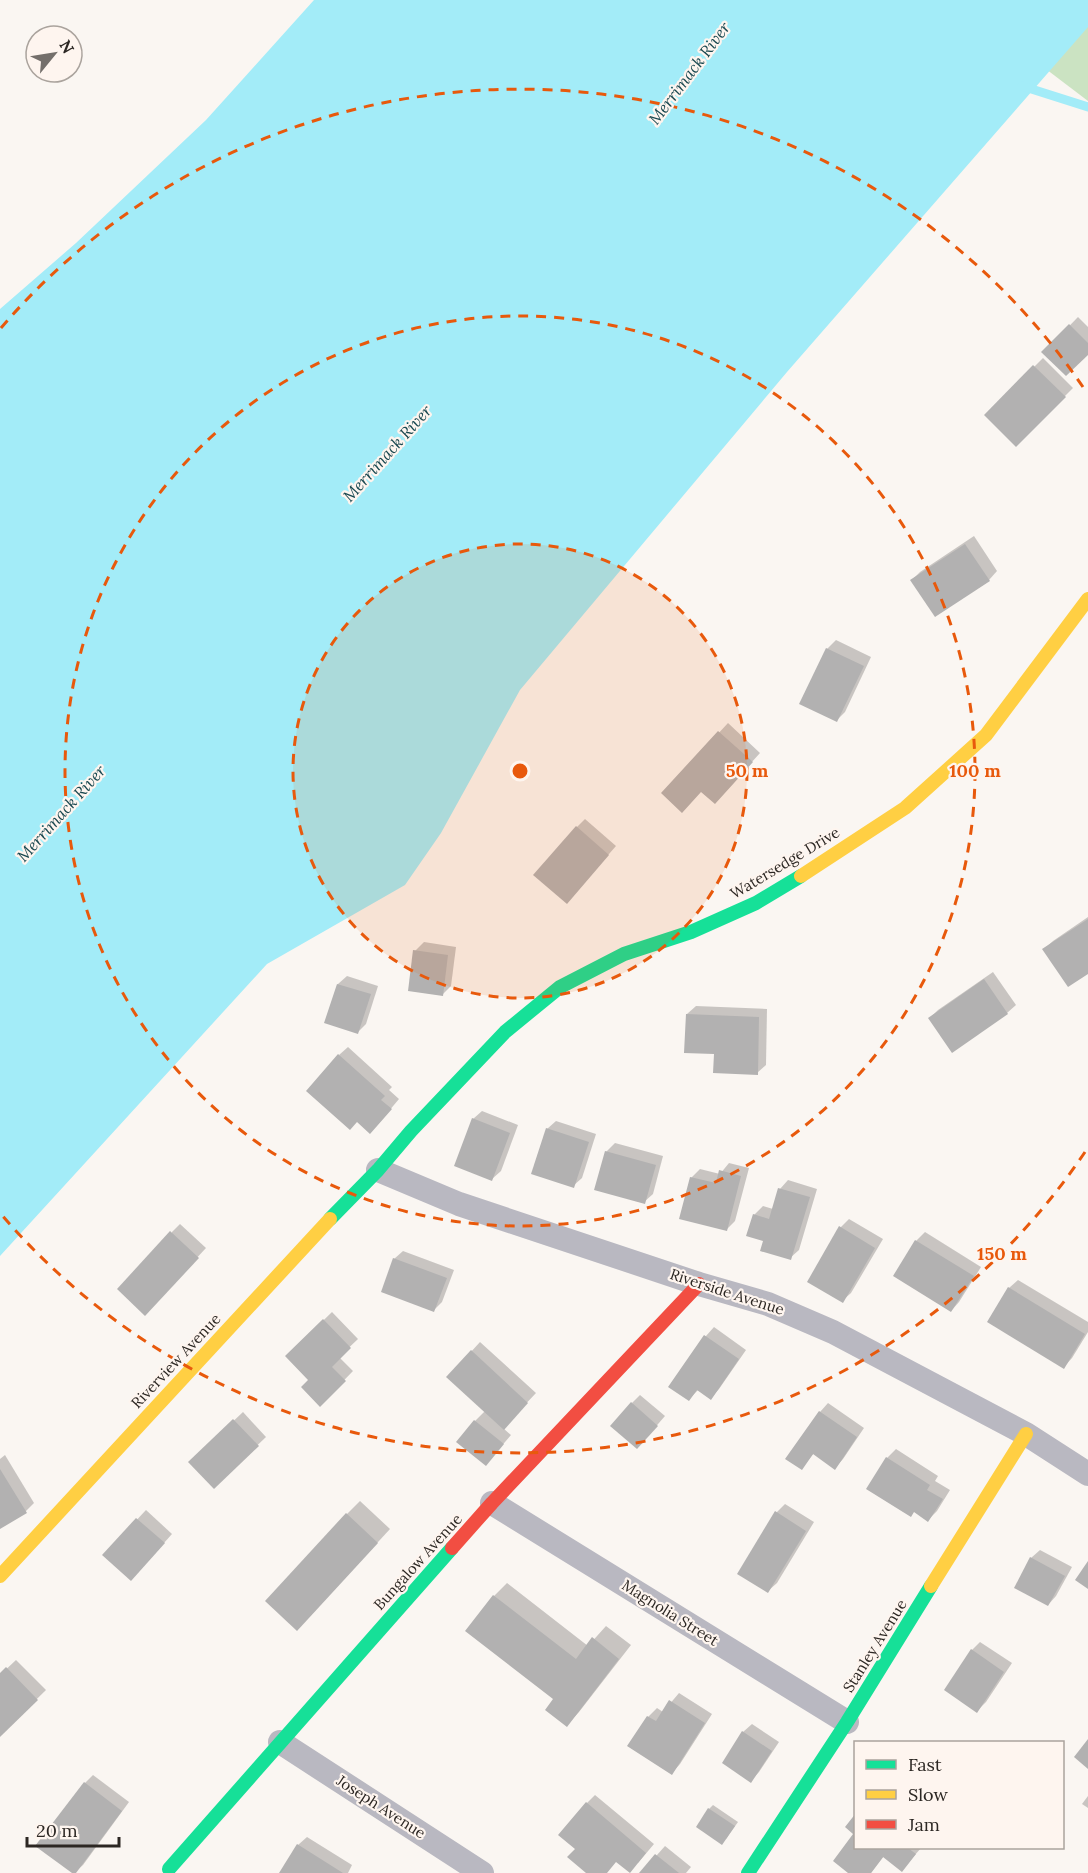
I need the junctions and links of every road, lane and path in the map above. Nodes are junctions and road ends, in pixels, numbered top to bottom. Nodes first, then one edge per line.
1 (1088, 599) edge
2 (378, 1170) junction
3 (699, 1284) junction
4 (1026, 1434) junction
5 (1088, 1474) edge
6 (492, 1503) junction
7 (0, 1576) edge
8 (847, 1722) junction
9 (280, 1742) junction
10 (169, 1869) dead end
11 (482, 1873) edge
12 (748, 1873) edge

1 - 2 street, Watersedge Drive
2 - 3 street, Riverside Avenue
2 - 7 street, Riverview Avenue
3 - 4 street, Riverside Avenue
3 - 6 street, Bungalow Avenue
4 - 5 street, Riverside Avenue
4 - 8 street, Stanley Avenue
6 - 8 street, Magnolia Street
6 - 9 street, Bungalow Avenue
8 - 12 street, Stanley Avenue
9 - 10 street, Bungalow Avenue
9 - 11 street, Joseph Avenue

